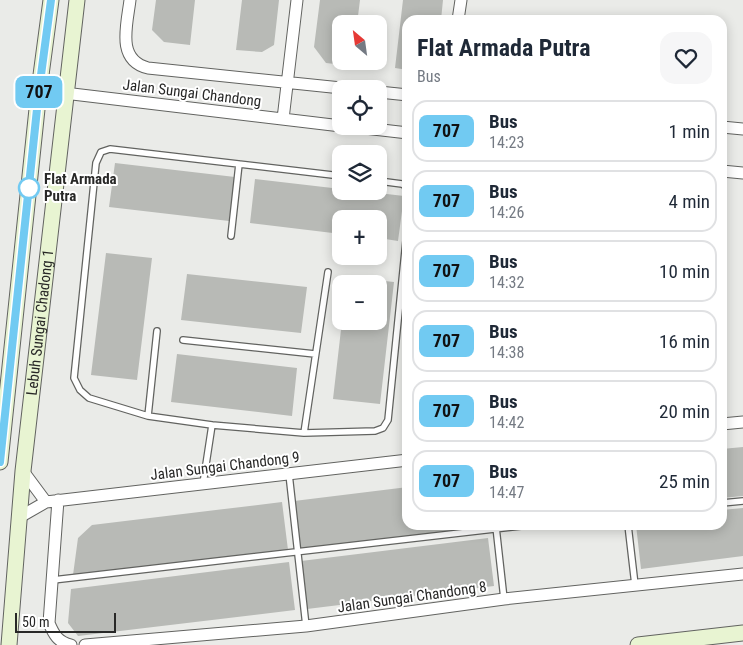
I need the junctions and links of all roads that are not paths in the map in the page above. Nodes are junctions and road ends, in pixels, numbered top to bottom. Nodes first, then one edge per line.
1 (51, 0) edge
2 (77, 0) edge
3 (130, 0) edge
4 (297, 0) edge
5 (461, 0) edge
6 (459, 15) edge
7 (287, 82) junction
8 (332, 87) edge
9 (39, 90) junction
10 (65, 93) junction
11 (387, 93) edge
12 (402, 94) edge
13 (283, 119) junction
14 (332, 125) edge
15 (727, 127) edge
16 (743, 129) edge
17 (387, 131) edge
18 (402, 133) edge
19 (239, 164) junction
20 (727, 171) edge
21 (743, 173) edge
22 (332, 175) edge
23 (387, 182) edge
24 (402, 184) edge
25 (231, 236) dead end
26 (328, 272) dead end
27 (402, 281) edge
28 (157, 332) dead end
29 (183, 340) dead end
30 (315, 354) junction
31 (148, 416) junction
32 (743, 422) edge
33 (727, 424) edge
34 (212, 425) junction
35 (304, 434) junction
36 (402, 461) edge
37 (0, 462) edge
38 (23, 471) junction
39 (289, 474) junction
40 (203, 484) junction
41 (58, 500) junction
42 (743, 501) edge
43 (46, 502) junction
44 (727, 503) edge
45 (18, 518) junction
46 (472, 530) edge
47 (496, 530) edge
48 (629, 530) edge
49 (298, 552) junction
50 (743, 574) edge
51 (53, 580) junction
52 (635, 585) junction
53 (504, 600) junction
54 (306, 626) junction
55 (743, 633) edge
56 (9, 645) edge
57 (71, 645) edge
58 (85, 645) edge
59 (638, 645) edge

1 - 9 street, Lebuh Sungai Chadong 1
2 - 10 street, Lebuh Sungai Chadong 1
3 - 7 street
4 - 7 street
5 - 6 street
7 - 8 street
7 - 13 street
9 - 10 street, Jalan Sungai Chandong
9 - 37 street, Lebuh Sungai Chadong 1
10 - 13 street, Jalan Sungai Chandong
10 - 38 street, Lebuh Sungai Chadong 1
11 - 12 street
13 - 14 street, Jalan Sungai Chandong
15 - 16 street
17 - 18 street
19 - 22 lane
19 - 25 lane
19 - 31 lane
20 - 21 street
23 - 24 lane
26 - 30 lane
27 - 35 lane
28 - 31 lane
29 - 30 lane
30 - 35 lane
31 - 34 lane
32 - 33 street
34 - 35 lane
34 - 40 lane
36 - 39 street, Jalan Sungai Chandong 9
38 - 43 street
38 - 45 street, Lebuh Sungai Chadong 1
39 - 40 street, Jalan Sungai Chandong 9
39 - 49 lane
40 - 41 street, Jalan Sungai Chandong 9
41 - 43 street, Jalan Sungai Chandong 9
41 - 51 street
42 - 44 lane
43 - 45 street, Jalan Sungai Chandong 9
45 - 56 street, Lebuh Sungai Chadong 1
46 - 49 lane
47 - 53 lane
48 - 52 lane
49 - 51 lane
49 - 54 lane
50 - 52 street, Jalan Sungai Chandong 8
51 - 57 street
52 - 53 street, Jalan Sungai Chandong 8
53 - 54 street, Jalan Sungai Chandong 8
54 - 58 street, Jalan Sungai Chandong 8
55 - 59 street

